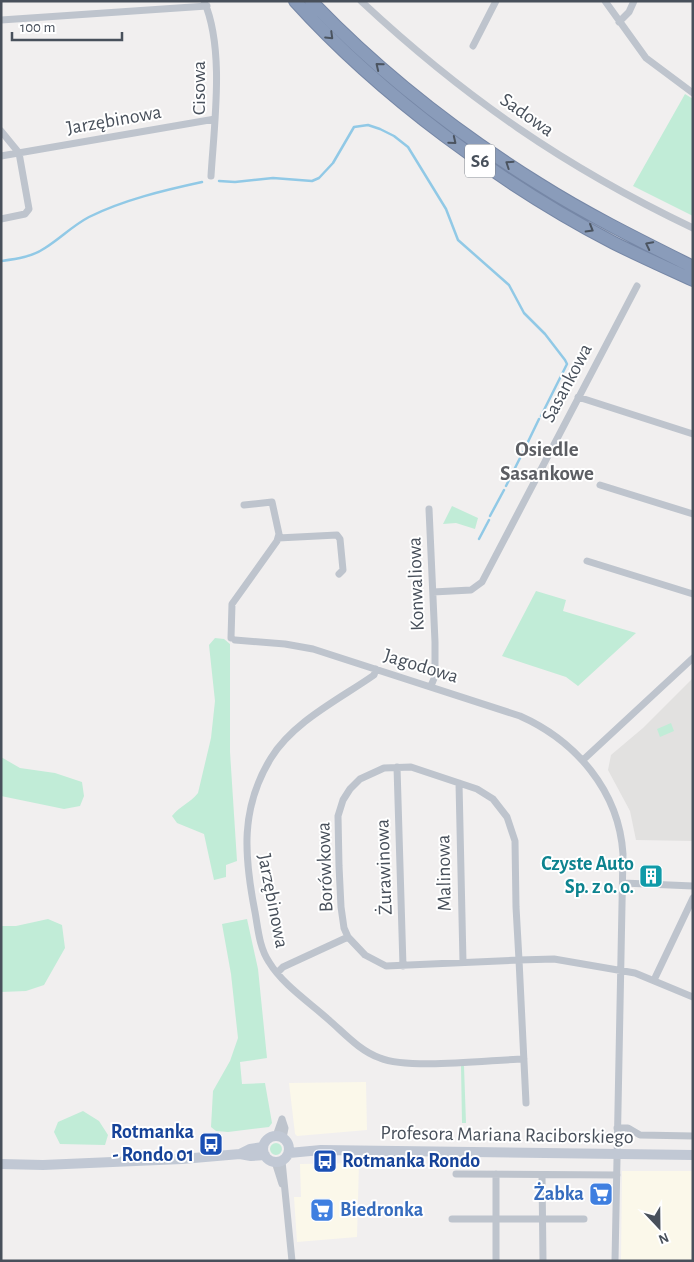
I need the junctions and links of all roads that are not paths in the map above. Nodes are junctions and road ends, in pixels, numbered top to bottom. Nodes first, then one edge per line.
1 (295, 1) edge
2 (311, 1) edge
3 (361, 1) edge
4 (496, 1) edge
5 (604, 1) edge
6 (634, 1) edge
7 (205, 4) edge
8 (1, 20) edge
9 (619, 22) junction
10 (473, 46) dead end
11 (693, 92) edge
12 (215, 119) junction
13 (1, 131) edge
14 (19, 153) junction
15 (1, 156) edge
16 (211, 176) dead end
17 (1, 219) edge
18 (693, 228) edge
19 (693, 267) edge
20 (693, 280) edge
21 (637, 286) dead end
22 (578, 397) junction
23 (693, 434) edge
24 (600, 485) dead end
25 (244, 505) dead end
26 (429, 509) dead end
27 (693, 514) edge
28 (278, 538) junction
29 (587, 561) dead end
30 (339, 574) dead end
31 (433, 592) junction
32 (693, 594) edge
33 (693, 658) edge
34 (376, 669) junction
35 (431, 686) junction
36 (583, 760) junction
37 (397, 767) junction
38 (459, 783) junction
39 (623, 883) junction
40 (693, 886) edge
41 (693, 898) edge
42 (348, 937) junction
43 (519, 960) junction
44 (463, 962) junction
45 (403, 966) junction
46 (622, 971) junction
47 (277, 973) junction
48 (654, 980) junction
49 (692, 994) edge
50 (524, 1058) junction
51 (526, 1103) dead end
52 (617, 1128) junction
53 (693, 1136) edge
54 (282, 1149) junction
55 (264, 1151) junction
56 (617, 1154) junction
57 (693, 1155) edge
58 (1, 1164) edge
59 (456, 1174) dead end
60 (496, 1174) junction
61 (542, 1175) junction
62 (617, 1175) junction
63 (452, 1219) dead end
64 (496, 1219) junction
65 (543, 1219) junction
66 (584, 1219) dead end
67 (292, 1261) edge
68 (496, 1261) edge
69 (543, 1261) edge
70 (615, 1261) edge

1 -> 20 highway, S6
19 -> 2 highway, S6
3 - 18 street, Sadowa
4 - 10 street
5 - 9 street
6 - 9 street
7 - 8 street
7 - 12 street, Cisowa
9 - 11 street
12 - 14 street, Jarzębinowa
12 - 16 street, Cisowa
13 - 14 street
14 - 15 street, Jarzębinowa
14 - 17 street
21 - 22 street, Sasankowa
22 - 23 street
22 - 31 street, Sasankowa
24 - 27 street
25 - 28 street
26 - 31 street, Konwaliowa
28 - 30 street
28 - 34 street, Jagodowa
29 - 32 street
31 - 35 street, Konwaliowa
33 - 36 street
34 - 35 street, Jagodowa
34 - 47 street, Jarzębinowa
35 - 36 street, Jagodowa
36 - 39 street, Jagodowa
37 - 38 street, Borówkowa
37 - 42 street, Borówkowa
37 - 45 street, Żurawinowa
38 - 43 street, Borówkowa
38 - 44 street, Malinowa
39 - 40 street
39 - 46 street, Jagodowa
41 - 48 street
42 - 45 street, Borówkowa
42 - 47 street
43 - 44 street, Borówkowa
43 - 46 street, Borówkowa
43 - 50 street
44 - 45 street, Borówkowa
46 - 48 street, Borówkowa
46 - 52 street, Jagodowa
47 - 50 street, Jarzębinowa
48 - 49 street, Borówkowa
50 - 51 street
52 - 53 street
52 - 56 street, Jagodowa
54 - 55 main road
54 - 55 main road
54 - 56 main road, Profesora Mariana Raciborskiego
54 - 67 street
55 - 58 main road
56 - 57 main road, Profesora Mariana Raciborskiego
56 - 62 street, Jagodowa
59 - 60 street
60 - 61 street
60 - 64 street
61 - 62 street
61 - 65 street
62 - 70 street, Jagodowa
63 - 64 street
64 - 65 street
64 - 68 street
65 - 66 street
65 - 69 street

